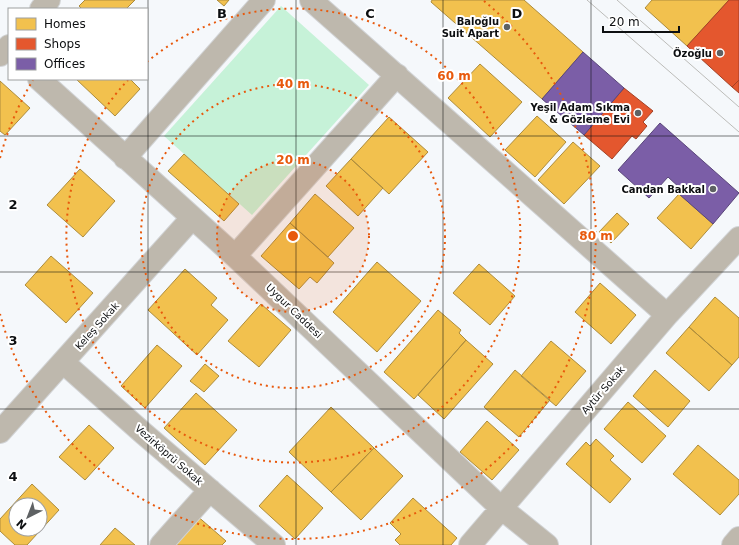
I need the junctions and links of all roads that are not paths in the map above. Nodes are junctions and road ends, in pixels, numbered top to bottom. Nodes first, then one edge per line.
1 (49, 0) edge
2 (264, 0) edge
3 (311, 0) edge
4 (42, 8) edge
5 (397, 75) junction
6 (40, 80) edge
7 (125, 158) junction
8 (192, 218) junction
9 (739, 238) edge
10 (235, 256) junction
11 (667, 315) junction
12 (64, 363) junction
13 (0, 432) edge
14 (210, 490) junction
15 (501, 508) junction
16 (739, 538) edge
17 (161, 545) edge
18 (274, 545) edge
19 (470, 545) edge
20 (547, 545) edge
21 (733, 545) edge

1 - 4 street
2 - 7 street
3 - 5 street
5 - 10 street
5 - 11 street
6 - 7 street, Uygur Caddesi
7 - 8 street, Uygur Caddesi
8 - 10 street, Uygur Caddesi
8 - 12 street, Keleş Sokak
9 - 11 street, Aytür Sokak
10 - 15 street, Uygur Caddesi
11 - 15 street, Aytür Sokak
12 - 13 street, Keleş Sokak
12 - 14 street, Vezirköprü Sokak
14 - 17 street
14 - 18 street, Vezirköprü Sokak
15 - 19 street, Aytür Sokak
15 - 20 street, Uygur Caddesi
16 - 21 street

